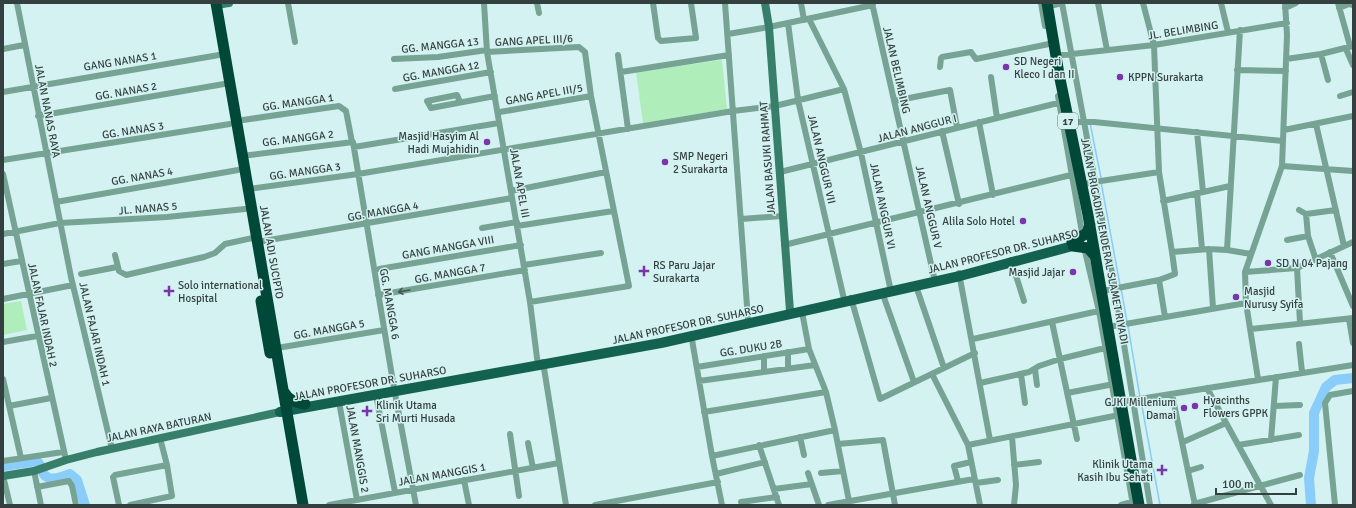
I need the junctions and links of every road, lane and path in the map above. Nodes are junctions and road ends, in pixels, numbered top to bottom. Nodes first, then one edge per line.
1 (16, 3) edge
2 (229, 3) edge
3 (288, 3) edge
4 (484, 3) edge
5 (537, 3) edge
6 (653, 3) edge
7 (691, 3) edge
8 (725, 3) edge
9 (765, 3) edge
10 (801, 3) edge
11 (1041, 3) edge
12 (1057, 3) edge
13 (1098, 3) edge
14 (1143, 3) edge
15 (1221, 3) edge
16 (1296, 3) edge
17 (214, 4) edge
18 (872, 4) edge
19 (1285, 5) edge
20 (1352, 5) edge
21 (1339, 6) edge
22 (539, 13) dead end
23 (806, 19) junction
24 (788, 23) junction
25 (1287, 23) junction
26 (769, 28) junction
27 (1240, 30) junction
28 (1228, 32) junction
29 (728, 34) junction
30 (294, 42) dead end
31 (24, 44) junction
32 (1049, 44) junction
33 (1154, 45) junction
34 (1350, 47) edge
35 (3, 49) edge
36 (1107, 50) junction
37 (487, 51) junction
38 (1069, 54) junction
39 (1321, 54) junction
40 (618, 55) dead end
41 (729, 55) junction
42 (215, 56) junction
43 (1286, 59) junction
44 (394, 60) dead end
45 (1353, 65) edge
46 (940, 67) dead end
47 (1237, 70) junction
48 (1286, 71) junction
49 (491, 72) junction
50 (621, 72) junction
51 (991, 76) dead end
52 (1328, 80) dead end
53 (221, 85) junction
54 (32, 86) junction
55 (395, 89) dead end
56 (844, 89) junction
57 (3, 92) edge
58 (1353, 92) edge
59 (495, 96) junction
60 (591, 96) junction
61 (1340, 96) dead end
62 (798, 100) junction
63 (1065, 100) junction
64 (894, 101) junction
65 (460, 102) junction
66 (775, 106) junction
67 (733, 110) junction
68 (500, 112) dead end
69 (38, 116) junction
70 (1353, 116) edge
71 (997, 118) junction
72 (242, 120) dead end
73 (979, 122) junction
74 (1079, 122) junction
75 (499, 123) junction
76 (227, 124) junction
77 (1316, 124) junction
78 (957, 127) junction
79 (1157, 128) junction
80 (628, 129) junction
81 (1284, 130) junction
82 (942, 131) junction
83 (1197, 132) junction
84 (599, 134) junction
85 (1234, 137) junction
86 (1283, 141) junction
87 (903, 142) junction
88 (353, 144) junction
89 (503, 149) junction
90 (861, 153) junction
91 (46, 154) junction
92 (242, 156) junction
93 (3, 160) edge
94 (814, 164) junction
95 (1282, 166) junction
96 (235, 170) junction
97 (1327, 170) junction
98 (1353, 171) edge
99 (606, 172) junction
100 (780, 172) junction
101 (1159, 172) junction
102 (3, 174) edge
103 (358, 174) junction
104 (1076, 174) junction
105 (1096, 181) junction
106 (1230, 186) junction
107 (251, 189) junction
108 (511, 191) junction
109 (1200, 193) junction
110 (993, 195) junction
111 (512, 198) junction
112 (1163, 201) junction
113 (56, 202) junction
114 (959, 204) junction
115 (241, 209) junction
116 (1300, 210) dead end
117 (1336, 210) junction
118 (613, 211) junction
119 (920, 213) junction
120 (1306, 214) junction
121 (782, 216) junction
122 (741, 219) junction
123 (60, 222) junction
124 (367, 224) junction
125 (517, 224) junction
126 (876, 224) junction
127 (482, 228) dead end
128 (15, 231) junction
129 (3, 234) edge
130 (830, 235) junction
131 (1308, 236) junction
132 (255, 239) junction
133 (1287, 240) dead end
134 (1086, 241) junction
135 (1353, 242) edge
136 (521, 245) junction
137 (784, 245) junction
138 (1344, 246) junction
139 (1202, 249) junction
140 (1210, 249) junction
141 (1227, 250) junction
142 (1172, 252) junction
143 (1330, 252) junction
144 (601, 253) dead end
145 (1251, 254) junction
146 (115, 255) dead end
147 (1012, 260) junction
148 (1316, 260) junction
149 (21, 261) junction
150 (3, 264) edge
151 (117, 267) junction
152 (524, 268) junction
153 (1297, 268) junction
154 (379, 269) dead end
155 (1246, 272) junction
156 (82, 274) dead end
157 (960, 274) junction
158 (934, 277) junction
159 (1159, 280) junction
160 (73, 285) junction
161 (916, 286) junction
162 (1116, 288) junction
163 (884, 290) junction
164 (28, 294) junction
165 (378, 295) junction
166 (3, 299) edge
167 (849, 299) junction
168 (1024, 301) dead end
169 (530, 302) junction
170 (1246, 302) junction
171 (1353, 306) edge
172 (1213, 308) junction
173 (802, 310) junction
174 (1102, 311) junction
175 (790, 313) junction
176 (1165, 317) junction
177 (1351, 318) edge
178 (748, 320) junction
179 (1052, 322) junction
180 (1300, 323) junction
181 (1123, 324) junction
182 (1251, 329) junction
183 (384, 330) junction
184 (691, 334) junction
185 (37, 336) junction
186 (973, 339) junction
187 (3, 342) edge
188 (1353, 343) edge
189 (1299, 344) dead end
190 (277, 348) junction
191 (1108, 348) junction
192 (809, 349) junction
193 (788, 352) junction
194 (975, 353) junction
195 (764, 356) junction
196 (1060, 359) junction
197 (540, 363) junction
198 (815, 365) junction
199 (1353, 365) edge
200 (697, 367) junction
201 (788, 368) junction
202 (944, 368) junction
203 (1035, 369) junction
204 (764, 372) junction
205 (1302, 372) junction
206 (932, 374) junction
207 (1021, 374) junction
208 (1276, 377) junction
209 (3, 379) edge
210 (1258, 379) junction
211 (699, 381) junction
212 (914, 382) junction
213 (980, 383) junction
214 (1037, 384) dead end
215 (1115, 384) junction
216 (1207, 388) junction
217 (395, 389) junction
218 (284, 391) junction
219 (1353, 391) edge
220 (826, 392) junction
221 (1067, 393) junction
222 (1172, 394) junction
223 (376, 395) junction
224 (51, 398) junction
225 (1135, 400) junction
226 (339, 402) junction
227 (1025, 403) dead end
228 (1300, 405) dead end
229 (9, 406) junction
230 (305, 406) junction
231 (1274, 406) junction
232 (281, 410) junction
233 (704, 412) junction
234 (1123, 414) junction
235 (1226, 423) junction
236 (1073, 425) junction
237 (290, 426) junction
238 (835, 430) junction
239 (510, 434) dead end
240 (1299, 435) dead end
241 (1012, 436) junction
242 (160, 438) junction
243 (800, 438) junction
244 (1077, 439) dead end
245 (990, 440) junction
246 (1271, 440) junction
247 (1183, 442) junction
248 (528, 443) dead end
249 (838, 444) junction
250 (759, 445) junction
251 (968, 445) junction
252 (1238, 445) junction
253 (112, 449) junction
254 (63, 452) junction
255 (1139, 453) junction
256 (804, 455) dead end
257 (712, 456) junction
258 (21, 458) junction
259 (66, 460) junction
260 (3, 461) edge
261 (559, 462) junction
262 (765, 462) junction
263 (971, 462) junction
264 (1039, 462) dead end
265 (167, 465) junction
266 (1014, 465) junction
267 (1201, 467) dead end
268 (533, 468) junction
269 (39, 469) junction
270 (516, 470) junction
271 (843, 471) junction
272 (1188, 471) junction
273 (808, 473) dead end
274 (821, 473) dead end
275 (716, 474) junction
276 (1300, 475) dead end
277 (3, 476) edge
278 (464, 480) junction
279 (998, 480) dead end
280 (958, 481) junction
281 (975, 481) junction
282 (718, 482) junction
283 (812, 484) junction
284 (1260, 485) junction
285 (37, 487) junction
286 (774, 489) junction
287 (414, 490) junction
288 (395, 492) junction
289 (892, 493) junction
290 (519, 496) dead end
291 (777, 497) junction
292 (357, 500) junction
293 (741, 502) dead end
294 (853, 502) edge
295 (1142, 504) edge
296 (1194, 504) edge
297 (10, 505) edge
298 (41, 505) edge
299 (76, 505) edge
300 (119, 505) edge
301 (130, 505) edge
302 (297, 505) edge
303 (303, 505) edge
304 (329, 505) edge
305 (416, 505) edge
306 (468, 505) edge
307 (566, 505) edge
308 (595, 505) edge
309 (722, 505) edge
310 (780, 505) edge
311 (819, 505) edge
312 (828, 505) edge
313 (895, 505) edge
314 (980, 505) edge
315 (1014, 505) edge
316 (1121, 505) edge
317 (1271, 505) edge
318 (1336, 505) edge

1 - 31 street, JALAN NANAS RAYA
2 - 17 street
3 - 30 street
4 - 37 street, JALAN APEL III
5 - 22 street
6 - 7 street
8 - 29 street
9 - 26 street, JALAN BASUKI RAHMAT
10 - 23 street, JALAN ANGGUR VI
11 - 32 street
12 - 38 highway, JALAN BRIGADIR JENDERAL SLAMET RIYADI / 17
12 - 63 highway, JALAN BRIGADIR JENDERAL SLAMET RIYADI / 17
13 - 36 street
14 - 33 street
15 - 28 street
16 - 19 street
17 - 42 highway, JALAN ADI SUCIPTO
17 - 92 highway, JALAN ADI SUCIPTO
18 - 23 street
18 - 64 street, JALAN BELIMBING
19 - 25 street
20 - 21 street
21 - 34 street
23 - 24 street
23 - 56 street, JALAN ANGGUR VI
24 - 26 street
24 - 62 street, JALAN ANGGUR VII
25 - 27 street, JL. BELIMBING
25 - 43 street
26 - 29 street
26 - 66 street, JALAN BASUKI RAHMAT
27 - 28 street, JL. BELIMBING
27 - 47 street
28 - 33 street, JL. BELIMBING
29 - 41 street
31 - 35 street
31 - 54 street, JALAN NANAS RAYA
32 - 46 street
32 - 63 street
33 - 36 street, JL. BELIMBING
33 - 79 street
34 - 39 street
34 - 45 street
36 - 38 street, JL. BELIMBING
37 - 44 street, GG. MANGGA 13
37 - 49 street, JALAN APEL III
37 - 60 street, GANG APEL III/6
38 - 63 highway, JALAN BRIGADIR JENDERAL SLAMET RIYADI / 17
39 - 43 street
39 - 52 street
40 - 50 street
41 - 50 street
41 - 67 street
42 - 53 highway, JALAN ADI SUCIPTO
42 - 54 street, GANG NANAS 1
43 - 48 street
47 - 48 street
47 - 85 street
48 - 81 street
49 - 55 street, GG. MANGGA 12
49 - 59 street, JALAN APEL III
50 - 80 street
51 - 71 street
53 - 69 street, GG. NANAS 2
53 - 76 highway, JALAN ADI SUCIPTO
54 - 57 street, GANG NANAS 1
54 - 69 street, JALAN NANAS RAYA
56 - 62 street, GG. MANGGA 3
56 - 90 street, JALAN ANGGUR VI
58 - 61 street
59 - 65 street
59 - 75 street, JALAN APEL III
60 - 68 street, GANG APEL III/5
60 - 84 street
62 - 66 street, GG. MANGGA 3
62 - 94 street, JALAN ANGGUR VII
63 - 71 street, JALAN ANGGUR I
63 - 74 highway, JALAN BRIGADIR JENDERAL SLAMET RIYADI / 17
63 - 74 highway, JALAN BRIGADIR JENDERAL SLAMET RIYADI / 17
64 - 78 street
64 - 87 street, JALAN BELIMBING
65 - 65 street
66 - 67 street, GG. MANGGA 3
66 - 100 street, JALAN BASUKI RAHMAT
67 - 80 street, GG. MANGGA 3
67 - 122 street
69 - 91 street, JALAN NANAS RAYA
70 - 77 street
71 - 73 street, JALAN ANGGUR I
72 - 88 street, GG. MANGGA 1
73 - 78 street, JALAN ANGGUR I
73 - 110 street
74 - 79 street
74 - 104 highway, JALAN BRIGADIR JENDERAL SLAMET RIYADI / 17
74 - 105 highway, JALAN BRIGADIR JENDERAL SLAMET RIYADI / 17
75 - 88 street, GG. MANGGA 2
75 - 89 street, JALAN APEL III
76 - 91 street, GG. NANAS 3
76 - 96 highway, JALAN ADI SUCIPTO
77 - 81 street
77 - 97 street
78 - 82 street, JALAN ANGGUR I
79 - 83 street
79 - 101 street
80 - 84 street, GG. MANGGA 3
81 - 86 street
82 - 87 street, JALAN ANGGUR I
82 - 114 street
83 - 85 street
83 - 109 street
84 - 89 street, GG. MANGGA 3
84 - 99 street
85 - 86 street
85 - 106 street
86 - 95 street
87 - 90 street, JALAN ANGGUR I
87 - 119 street, JALAN ANGGUR V
88 - 92 street, GG. MANGGA 2
88 - 103 street, GG. MANGGA 1
89 - 103 street, GG. MANGGA 3
89 - 108 street, JALAN APEL III
90 - 94 street, JALAN ANGGUR I
90 - 126 street, JALAN ANGGUR VI
91 - 93 street, GG. NANAS 3
91 - 113 street, JALAN NANAS RAYA
92 - 107 highway, JALAN ADI SUCIPTO
94 - 100 street, JALAN ANGGUR I
94 - 130 street, JALAN ANGGUR VII
95 - 97 street
95 - 145 street
96 - 113 street, GG. NANAS 4
96 - 115 highway, JALAN ADI SUCIPTO
97 - 98 street
97 - 117 street
99 - 108 street
99 - 118 street
100 - 121 street, JALAN BASUKI RAHMAT
101 - 105 street
101 - 112 street
102 - 128 street, JALAN FAJAR INDAH 2
103 - 107 street, GG. MANGGA 3
103 - 124 street, GG. MANGGA 6
104 - 110 street
104 - 134 street
104 - 134 highway, JALAN BRIGADIR JENDERAL SLAMET RIYADI / 17
105 - 134 highway, JALAN BRIGADIR JENDERAL SLAMET RIYADI / 17
105 - 162 street
106 - 109 street
106 - 141 street
107 - 132 highway, JALAN ADI SUCIPTO
108 - 111 street, JALAN APEL III
109 - 112 street
109 - 139 street
110 - 114 street
111 - 124 street, GG. MANGGA 4
111 - 125 street, JALAN APEL III
112 - 142 street
113 - 123 street, JALAN NANAS RAYA
114 - 119 street
115 - 123 street, JL. NANAS 5
115 - 132 highway, JALAN ADI SUCIPTO
116 - 120 street
117 - 120 street
117 - 138 street
118 - 125 street
118 - 169 street
119 - 126 street
119 - 158 street, JALAN ANGGUR V
120 - 131 street
121 - 122 street
121 - 137 street, JALAN BASUKI RAHMAT
122 - 178 street
123 - 128 street, JL. NANAS 5
123 - 160 street, JALAN FAJAR INDAH 1
124 - 132 street, GG. MANGGA 4
124 - 165 street, GG. MANGGA 6
125 - 127 street
125 - 136 street, JALAN APEL III
126 - 130 street
126 - 163 street, JALAN ANGGUR VI
128 - 129 street, JL. NANAS 5
128 - 149 street, JALAN FAJAR INDAH 2
130 - 137 street
130 - 167 street, JALAN ANGGUR VII
131 - 133 street
131 - 148 street
132 - 151 street, GG. MANGGA 4
132 - 190 highway, JALAN ADI SUCIPTO
132 - 232 highway, JALAN ADI SUCIPTO
134 - 147 main road, JALAN PROFESOR DR. SUHARSO
134 - 162 highway, JALAN BRIGADIR JENDERAL SLAMET RIYADI / 17
134 - 174 street
134 - 174 highway, JALAN BRIGADIR JENDERAL SLAMET RIYADI / 17
135 - 138 street
136 - 152 street, JALAN APEL III
136 - 154 street, GANG MANGGA VIII
137 - 175 street, JALAN BASUKI RAHMAT
138 - 143 street
139 - 140 street
139 - 142 street
140 - 141 street
140 - 172 street
141 - 145 street
142 - 159 street
143 - 148 street
143 - 171 street
144 - 152 street, GG. MANGGA 7
145 - 155 street
146 - 151 street
147 - 157 main road, JALAN PROFESOR DR. SUHARSO
147 - 168 street
148 - 153 street
149 - 150 street
149 - 164 street, JALAN FAJAR INDAH 2
151 - 156 street
152 -> 165 street, GG. MANGGA 7
152 - 169 street, JALAN APEL III
153 - 155 street
153 - 180 street
155 - 170 street
157 - 158 main road, JALAN PROFESOR DR. SUHARSO
157 - 161 main road, JALAN PROFESOR DR. SUHARSO
157 - 186 street
158 - 163 main road, JALAN PROFESOR DR. SUHARSO
159 - 162 street
159 - 176 street
160 - 164 street
160 - 253 street, JALAN FAJAR INDAH 1
161 - 163 main road, JALAN PROFESOR DR. SUHARSO
161 - 202 street
162 - 181 highway, JALAN BRIGADIR JENDERAL SLAMET RIYADI / 17
163 - 167 main road, JALAN PROFESOR DR. SUHARSO
163 - 212 street, JALAN ANGGUR VI
164 - 166 street
164 - 185 street, JALAN FAJAR INDAH 2
165 - 183 street, GG. MANGGA 6
167 - 173 main road, JALAN PROFESOR DR. SUHARSO
167 - 212 street, JALAN ANGGUR VII
169 - 197 street, JALAN APEL III
170 - 172 street
170 - 182 street
172 - 176 street
173 - 175 main road, JALAN PROFESOR DR. SUHARSO
173 - 192 street
174 - 179 street
174 - 191 highway, JALAN BRIGADIR JENDERAL SLAMET RIYADI / 17
175 - 178 main road, JALAN PROFESOR DR. SUHARSO
175 - 184 main road, JALAN PROFESOR DR. SUHARSO
176 - 181 street
177 - 180 street
177 - 188 street
178 - 184 main road, JALAN PROFESOR DR. SUHARSO
179 - 186 street
179 - 196 street
180 - 182 street
181 - 225 highway, JALAN BRIGADIR JENDERAL SLAMET RIYADI / 17
182 - 210 street
183 - 190 street, GG. MANGGA 5
183 - 217 street, GG. MANGGA 6
184 - 197 main road, JALAN PROFESOR DR. SUHARSO
184 - 200 street
185 - 187 street
185 - 224 street, JALAN FAJAR INDAH 2
186 - 194 street
189 - 205 street
190 - 218 highway, JALAN ADI SUCIPTO
191 - 196 street
191 - 215 highway, JALAN BRIGADIR JENDERAL SLAMET RIYADI / 17
192 - 193 street, GG. DUKU 2B
192 - 198 street
193 - 195 street, GG. DUKU 2B
193 - 201 street
194 - 202 street
194 - 213 street
195 - 200 street, GG. DUKU 2B
195 - 204 street
196 - 203 street
196 - 221 street
197 - 217 main road, JALAN PROFESOR DR. SUHARSO
197 - 261 street, JALAN APEL III
198 - 201 street
198 - 220 street
199 - 205 street
200 - 211 street
201 - 204 street
202 - 206 street
203 - 207 street
203 - 214 street
204 - 211 street
205 - 208 street
206 - 212 street
206 - 251 street
207 - 213 street
207 - 227 street
208 - 210 street
208 - 231 street
209 - 229 street
210 - 216 street
211 - 233 street
213 - 245 street
215 - 221 street
215 - 234 highway, JALAN BRIGADIR JENDERAL SLAMET RIYADI / 17
216 - 222 street
216 - 235 street
217 - 223 main road, JALAN PROFESOR DR. SUHARSO
217 - 230 main road, JALAN PROFESOR DR. SUHARSO
217 - 287 street, GG. MANGGA 6
218 - 230 highway
218 - 232 highway, JALAN ADI SUCIPTO
219 - 318 street
220 - 233 street
220 - 238 street
221 - 236 street
222 - 225 street
222 - 247 street
223 - 226 main road, JALAN PROFESOR DR. SUHARSO
223 - 288 street
224 - 229 street
224 - 254 street, JALAN FAJAR INDAH 2
225 - 234 highway, JALAN BRIGADIR JENDERAL SLAMET RIYADI / 17
225 - 255 street
226 - 230 main road, JALAN PROFESOR DR. SUHARSO
226 - 292 street, JALAN MANGGIS 2
228 - 231 street
229 - 258 street
230 - 232 main road, JALAN PROFESOR DR. SUHARSO
230 - 237 highway
231 - 246 street
232 - 237 highway, JALAN ADI SUCIPTO
232 - 242 street, JALAN RAYA BATURAN
232 - 302 highway, JALAN ADI SUCIPTO
233 - 257 street
234 - 236 street
234 - 255 highway, 17
234 - 295 highway, 17
235 - 247 street
235 - 252 street
236 - 241 street
236 - 244 street
237 - 303 highway, JALAN ADI SUCIPTO
238 - 243 street
238 - 249 street
239 - 270 street
240 - 246 street
241 - 245 street
241 - 266 street
242 - 253 street, JALAN RAYA BATURAN
242 - 265 street
243 - 250 street
243 - 256 street
245 - 251 street
246 - 252 street
247 - 272 street
248 - 268 street
249 - 271 street
249 - 289 street
250 - 257 street
250 - 262 street
251 - 263 street
252 - 284 street
253 - 259 street, JALAN RAYA BATURAN
254 - 258 street
254 - 259 street, JALAN FAJAR INDAH 2
255 - 295 highway, 17
257 - 275 street
258 - 260 street
259 - 269 street, JALAN RAYA BATURAN
261 - 268 street, JALAN MANGGIS 1
261 - 307 street, JALAN APEL III
262 - 275 street
262 - 286 street
263 - 280 street
263 - 281 street
264 - 266 street
265 - 300 street
265 - 301 street
266 - 315 street
267 - 272 street
268 - 270 street, JALAN MANGGIS 1
269 - 277 street, JALAN RAYA BATURAN
269 - 285 street
270 - 278 street, JALAN MANGGIS 1
270 - 290 street
271 - 274 street
271 - 294 street
272 - 296 street
273 - 283 street
275 - 282 street
276 - 284 street
277 - 297 street
278 - 287 street, JALAN MANGGIS 1
278 - 306 street
279 - 281 street
280 - 281 street
280 - 289 street
281 - 314 street
282 - 308 street
282 - 309 street
283 - 286 street
283 - 311 street
284 - 296 street
284 - 317 street
285 - 298 street
285 - 299 street
286 - 291 street
287 - 288 street, JALAN MANGGIS 1
287 - 305 street, GG. MANGGA 6
288 - 292 street, JALAN MANGGIS 1
289 - 294 street
289 - 313 street
291 - 293 street
291 - 310 street
292 - 304 street, JALAN MANGGIS 1
294 - 312 street
295 - 316 street

